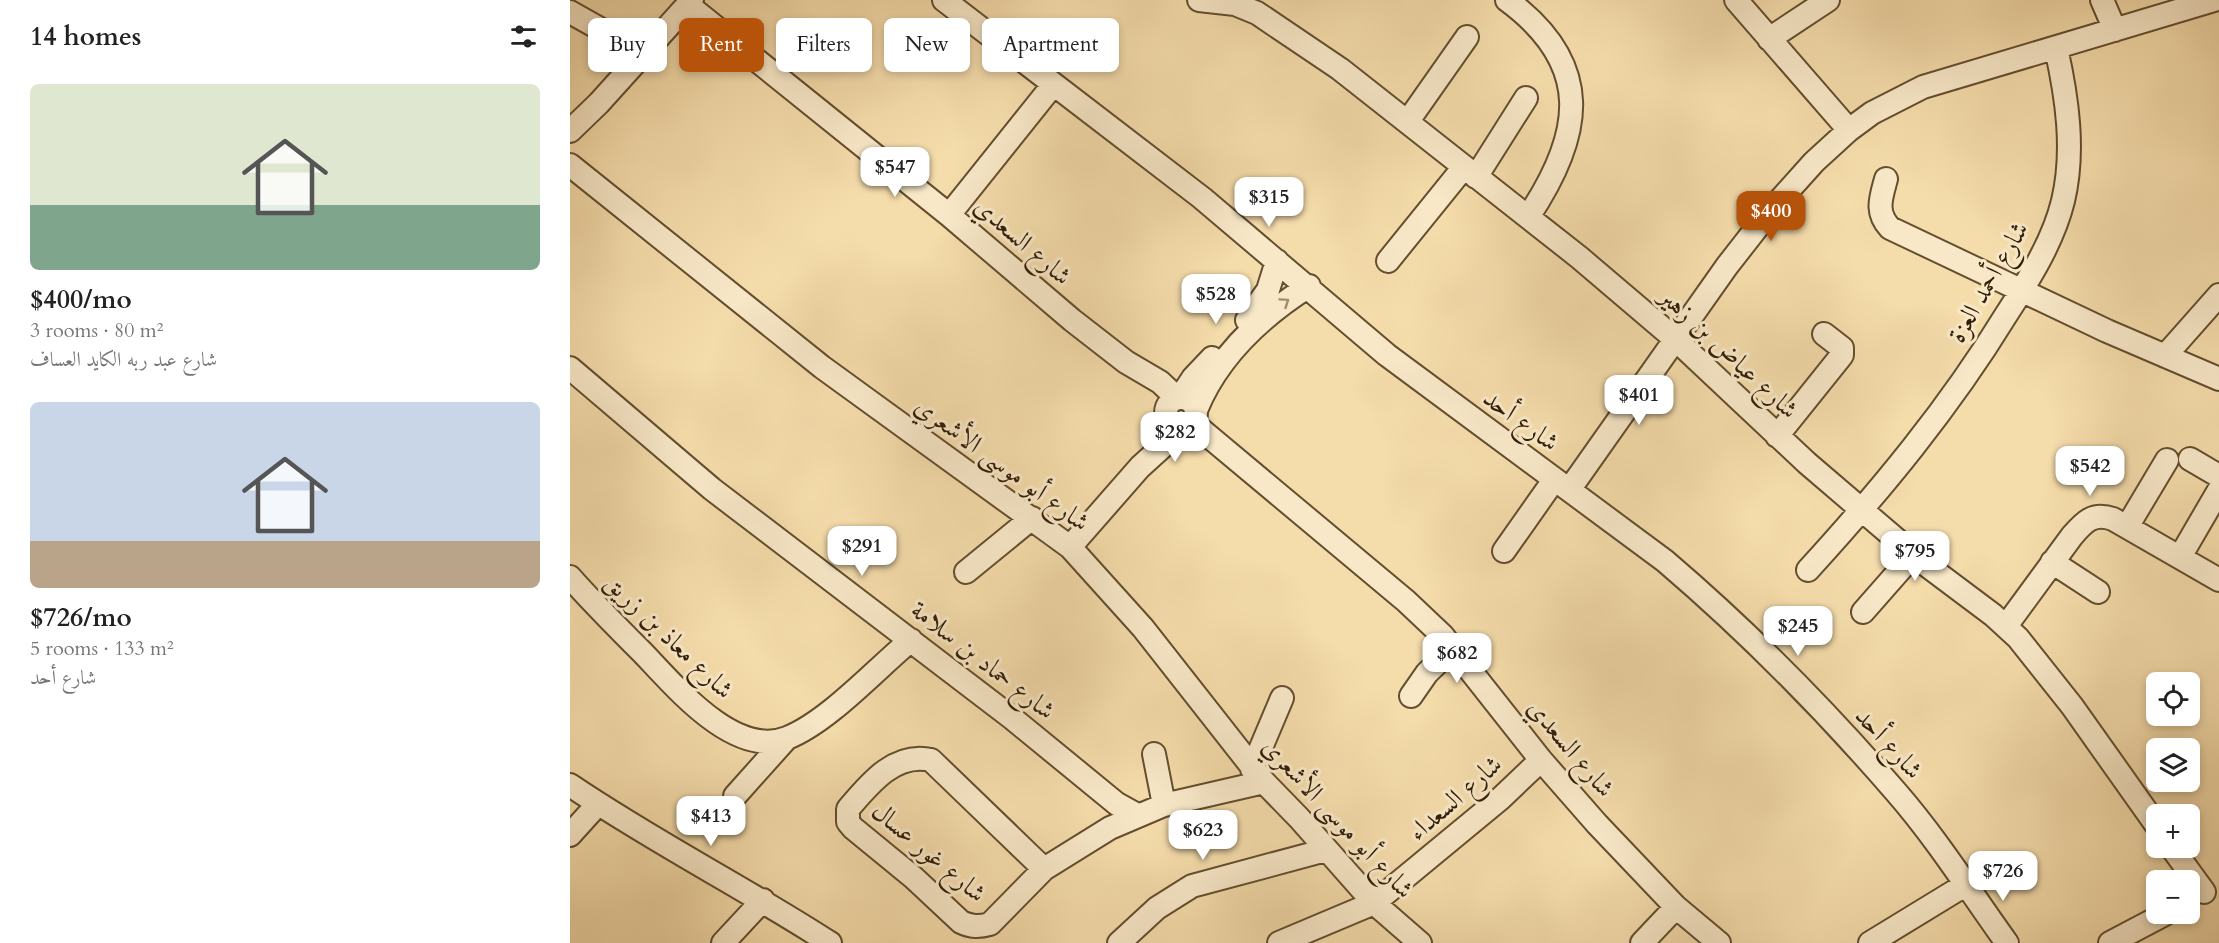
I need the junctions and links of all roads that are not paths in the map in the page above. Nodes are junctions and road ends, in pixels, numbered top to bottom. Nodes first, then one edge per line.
1 (1199, 0) edge
2 (1507, 0) edge
3 (1736, 0) edge
4 (1828, 0) edge
5 (2102, 0) edge
6 (2214, 0) edge
7 (690, 2) edge
8 (1237, 2) edge
9 (956, 3) edge
10 (570, 12) edge
11 (588, 22) edge
12 (667, 27) edge
13 (2115, 30) junction
14 (1467, 37) dead end
15 (1769, 39) junction
16 (2056, 48) junction
17 (627, 72) edge
18 (1053, 85) junction
19 (1526, 98) dead end
20 (1408, 121) junction
21 (1849, 130) junction
22 (570, 131) edge
23 (570, 165) edge
24 (1470, 172) junction
25 (1886, 179) dead end
26 (949, 215) junction
27 (1528, 218) junction
28 (1277, 261) junction
29 (1388, 261) dead end
30 (1309, 286) junction
31 (2022, 291) junction
32 (2219, 295) edge
33 (1824, 334) dead end
34 (1674, 338) junction
35 (2165, 356) junction
36 (570, 369) edge
37 (2219, 379) edge
38 (1180, 412) junction
39 (1777, 436) junction
40 (2190, 459) dead end
41 (2167, 460) dead end
42 (2219, 476) edge
43 (1562, 485) junction
44 (2219, 490) edge
45 (1862, 511) junction
46 (1032, 518) junction
47 (2127, 527) junction
48 (1070, 546) junction
49 (1504, 551) dead end
50 (1914, 554) junction
51 (2180, 557) junction
52 (2052, 562) junction
53 (1808, 570) dead end
54 (966, 572) dead end
55 (570, 577) edge
56 (2219, 580) edge
57 (2098, 592) dead end
58 (1863, 612) dead end
59 (2006, 626) junction
60 (911, 640) junction
61 (1453, 648) junction
62 (1411, 696) dead end
63 (1282, 698) dead end
64 (786, 739) junction
65 (1154, 754) dead end
66 (1541, 760) junction
67 (1258, 776) junction
68 (570, 785) edge
69 (735, 796) dead end
70 (598, 804) junction
71 (1164, 805) junction
72 (2146, 810) edge
73 (1137, 815) junction
74 (570, 835) edge
75 (1326, 850) junction
76 (2179, 858) edge
77 (1044, 869) junction
78 (1965, 885) junction
79 (2204, 892) edge
80 (763, 900) junction
81 (1374, 903) junction
82 (1676, 907) junction
83 (2146, 924) edge
84 (723, 943) edge
85 (830, 943) edge
86 (1119, 943) edge
87 (1279, 943) edge
88 (1420, 943) edge
89 (1642, 943) edge
90 (1719, 943) edge
91 (1870, 943) edge
92 (2007, 943) edge
93 (2110, 943) edge

1 - 8 street, شارع عياض بن زهير
2 - 27 street
3 - 15 street
4 - 15 street
5 - 13 street
6 - 13 street
7 - 12 street
7 - 26 street, شارع السعدي
8 - 20 street, شارع عياض بن زهير
9 - 18 street, شارع أحد
10 - 11 street
13 - 16 street
14 - 20 street
15 - 21 street
16 - 21 street
16 - 31 street, شارع أحمد العزة
17 - 22 street
18 - 26 street
18 - 28 street, شارع أحد
19 - 24 street
20 - 24 street, شارع عياض بن زهير
21 - 34 street
23 - 46 street, شارع أبو موسى الأشعري
24 - 27 street, شارع عياض بن زهير
24 - 29 street
25 - 31 street
26 - 38 street, شارع السعدي
27 - 34 street, شارع عياض بن زهير
28 - 30 street, شارع أحد
28 - 38 street
38 -> 30 street
30 - 43 street, شارع أحد
31 - 35 street
31 - 45 street, شارع أحمد العزة
32 - 35 street
33 - 39 street
34 - 39 street, شارع عياض بن زهير
34 - 43 street
35 - 37 street
36 - 60 street, شارع حماد بن سلامة
38 - 48 street
38 - 61 street, شارع السعدي
39 - 45 street, شارع عياض بن زهير
40 - 42 street
41 - 47 street
43 - 49 street
43 - 78 street, شارع أحد
44 - 51 street
45 - 50 street, شارع عياض بن زهير
45 - 53 street, شارع أحمد العزة
46 - 48 street, شارع أبو موسى الأشعري
46 - 54 street
47 - 51 street
47 - 52 street
48 - 67 street, شارع أبو موسى الأشعري
50 - 58 street
50 - 59 street, شارع عياض بن زهير
51 - 56 street
52 - 57 street
52 - 59 street
55 - 64 street, شارع معاذ بن زريق
59 - 72 street, شارع عياض بن زهير
60 - 64 street, شارع معاذ بن زريق
60 - 73 street, شارع حماد بن سلامة
61 - 62 street
61 - 66 street, شارع السعدي
63 - 67 street
64 - 69 street
65 - 71 street
66 - 81 street, شارع السعداء
66 - 82 street, شارع السعدي
67 - 71 street, شارع غور عسال
67 - 75 street, شارع أبو موسى الأشعري
68 - 70 street
70 - 74 street
70 - 80 street
71 - 73 street, شارع غور عسال
73 - 77 street, شارع غور عسال
75 - 81 street, شارع أبو موسى الأشعري
75 - 86 street
76 - 79 street
77 - 77 street, شارع غور عسال
78 - 91 street
78 - 92 street, شارع أحد
80 - 84 street
80 - 85 street
81 - 87 street, شارع السعداء
81 - 88 street, شارع أبو موسى الأشعري
82 - 89 street
82 - 90 street, شارع السعدي
83 - 93 street

